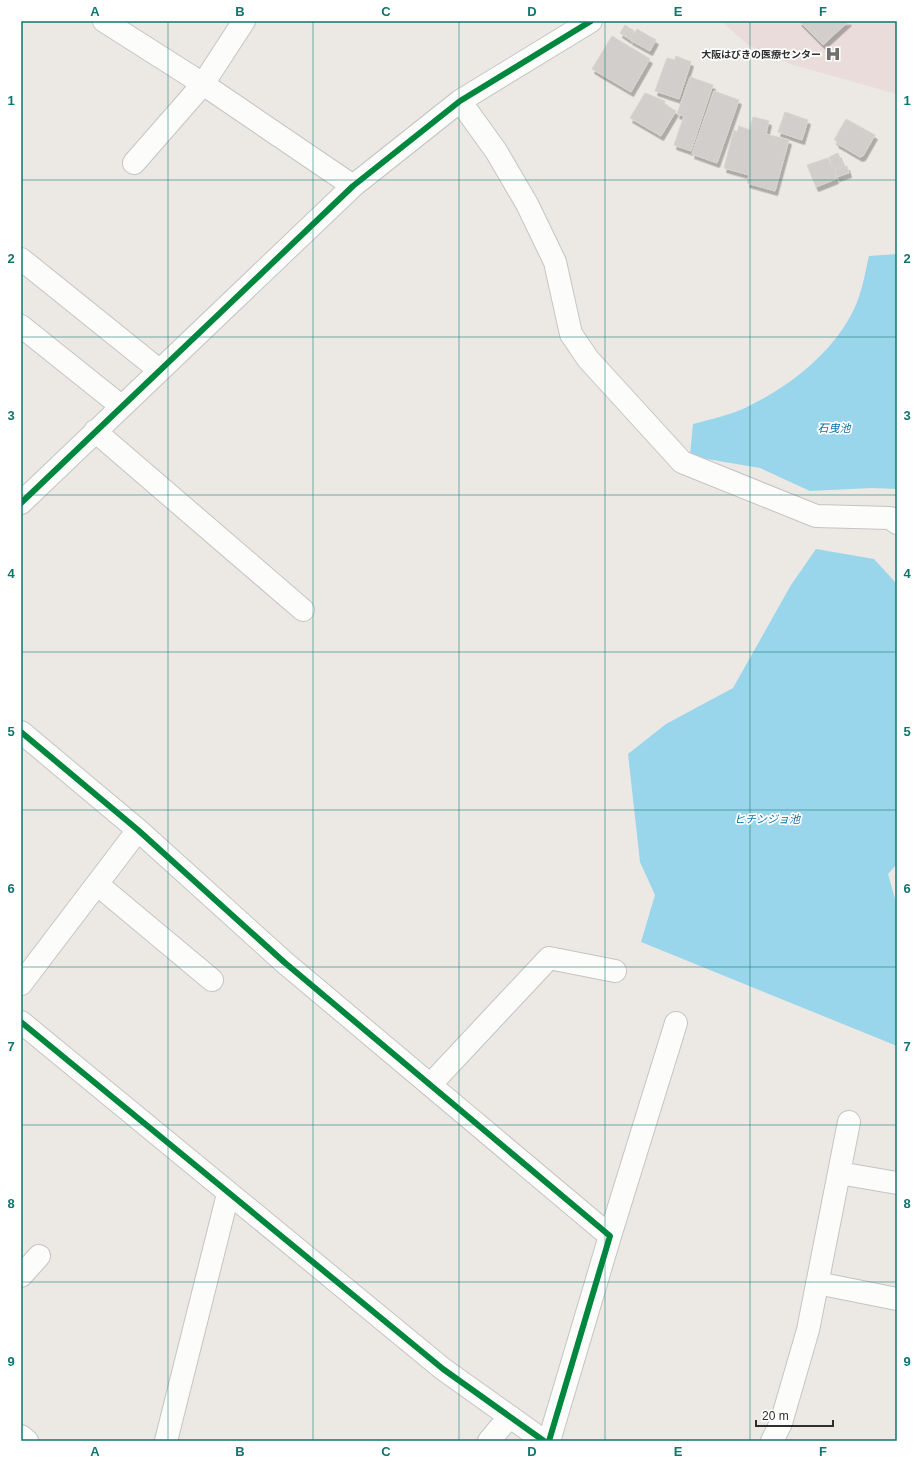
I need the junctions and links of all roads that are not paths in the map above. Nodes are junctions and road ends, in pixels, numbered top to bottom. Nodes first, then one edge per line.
1 (104, 21) edge
2 (244, 21) edge
3 (591, 21) edge
4 (203, 84) junction
5 (460, 101) junction
6 (134, 163) dead end
7 (353, 186) junction
8 (21, 259) edge
9 (21, 326) edge
10 (159, 370) junction
11 (121, 406) junction
12 (94, 431) junction
13 (21, 503) edge
14 (897, 523) edge
15 (303, 610) dead end
16 (21, 732) edge
17 (138, 830) junction
18 (97, 884) junction
19 (615, 972) dead end
20 (212, 980) dead end
21 (21, 984) edge
22 (21, 1022) edge
23 (676, 1023) dead end
24 (430, 1085) junction
25 (849, 1122) dead end
26 (839, 1173) junction
27 (897, 1183) edge
28 (228, 1194) junction
29 (610, 1236) junction
30 (39, 1256) dead end
31 (21, 1276) edge
32 (817, 1282) junction
33 (897, 1299) edge
34 (509, 1417) junction
35 (21, 1436) edge
36 (27, 1441) edge
37 (166, 1441) edge
38 (489, 1441) edge
39 (544, 1441) edge
40 (549, 1441) edge
41 (772, 1441) edge

1 - 4 street
2 - 4 street
3 - 5 street
4 - 6 street
4 - 7 street
5 - 7 street
5 - 14 street
7 - 10 street
8 - 10 street
9 - 11 street
10 - 11 street
11 - 12 street
12 - 13 street
12 - 15 street
16 - 17 street
17 - 18 street
17 - 24 street
18 - 20 street
18 - 21 street
19 - 24 street
22 - 28 street
23 - 29 street
24 - 29 street
25 - 26 street
26 - 27 street
26 - 32 street
28 - 34 street
28 - 37 street
29 - 40 street
30 - 31 street
32 - 33 street
32 - 41 street
34 - 38 street
34 - 39 street
35 - 36 street

